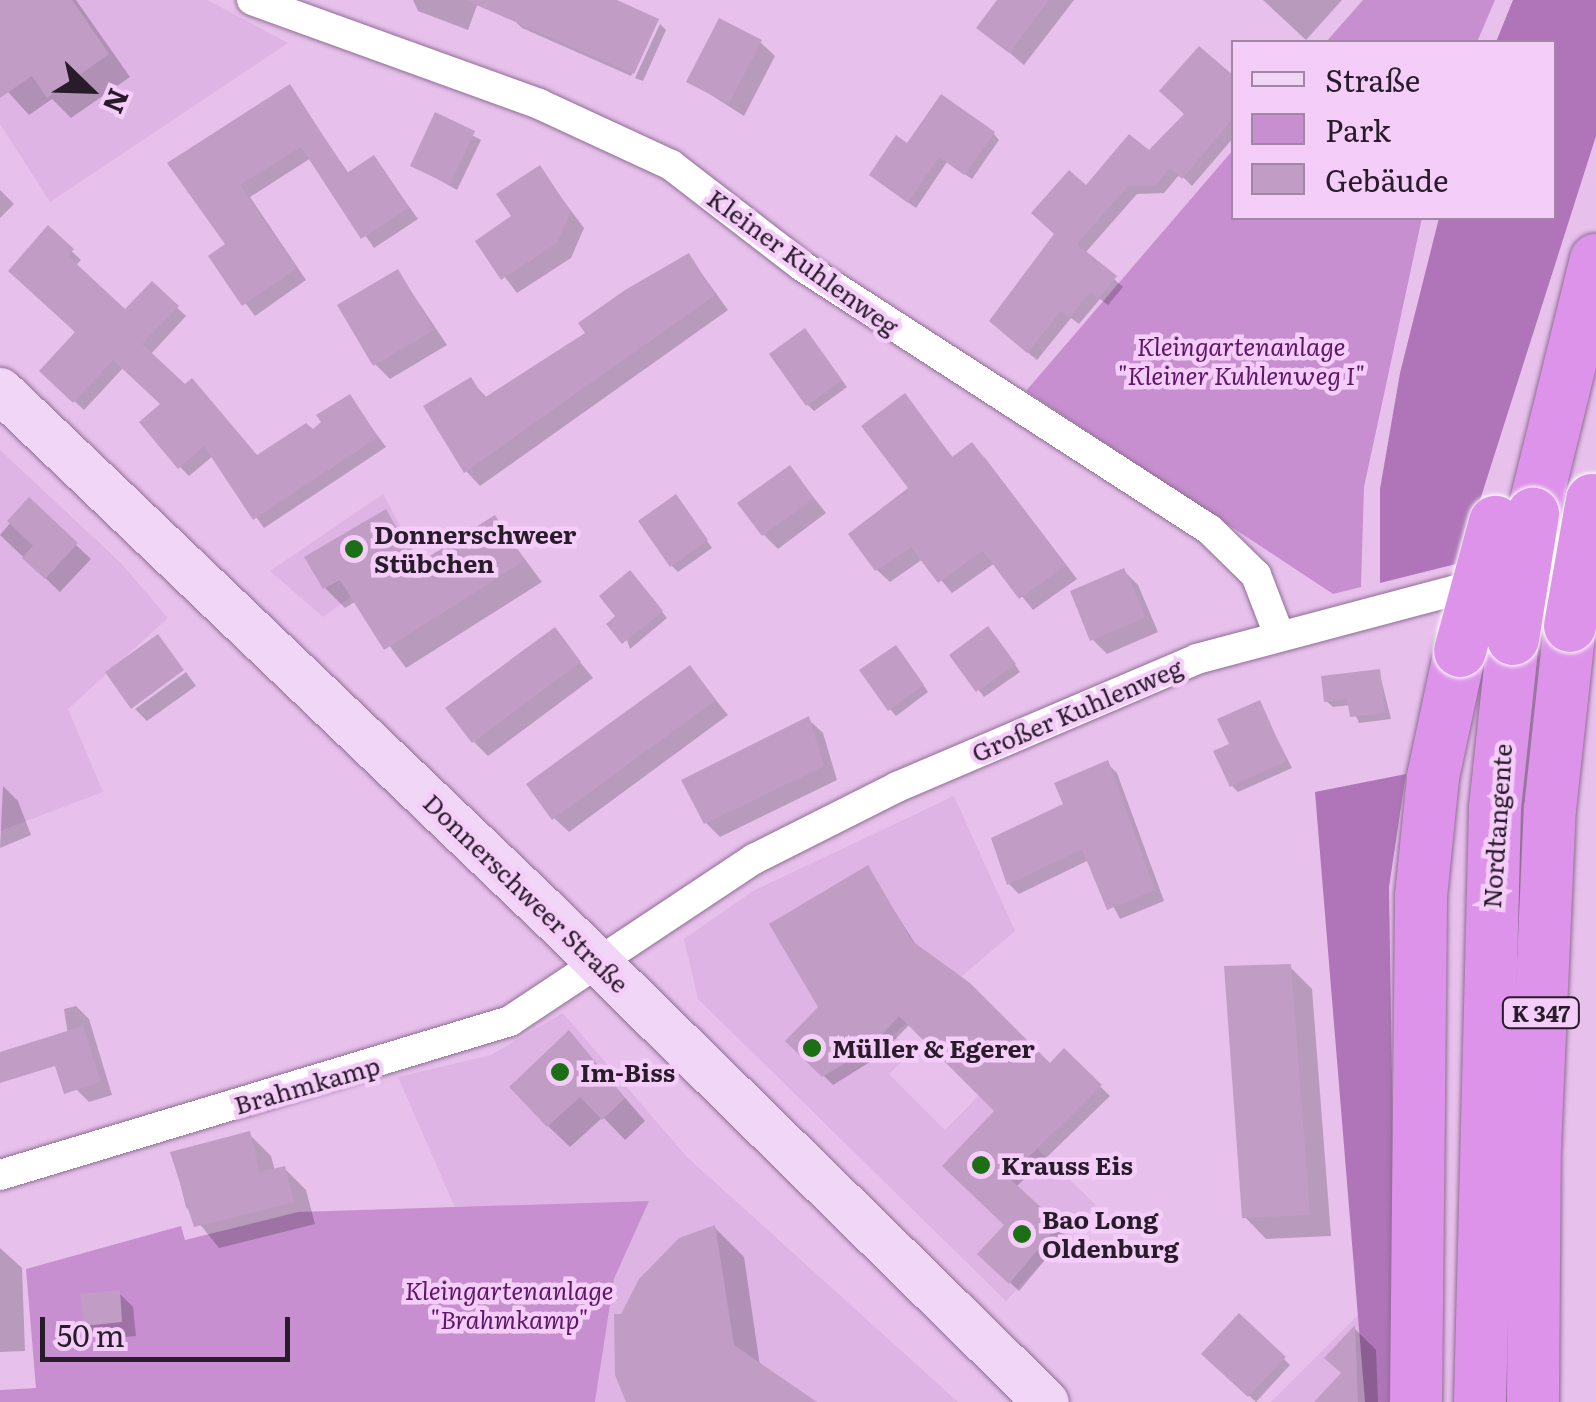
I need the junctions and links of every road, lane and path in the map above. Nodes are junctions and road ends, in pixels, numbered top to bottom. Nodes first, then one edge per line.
1 (252, 0) edge
2 (1592, 273) edge
3 (0, 390) edge
4 (1594, 491) edge
5 (1514, 518) junction
6 (1596, 553) edge
7 (1278, 635) junction
8 (597, 960) junction
9 (0, 1175) edge
10 (1046, 1402) edge
11 (1416, 1402) edge
12 (1480, 1402) edge
13 (1534, 1402) edge

1 - 7 street, Kleiner Kuhlenweg
2 - 5 highway, K 347
3 - 8 main road, Donnerschweer Straße
4 - 13 highway, Nordtangente / K 347, bridge
5 - 11 highway, K 347, bridge
5 - 12 highway, Nordtangente / K 347, bridge
6 - 7 street, Großer Kuhlenweg
7 - 8 street, Großer Kuhlenweg
8 - 9 street, Brahmkamp
8 - 10 main road, Donnerschweer Straße

